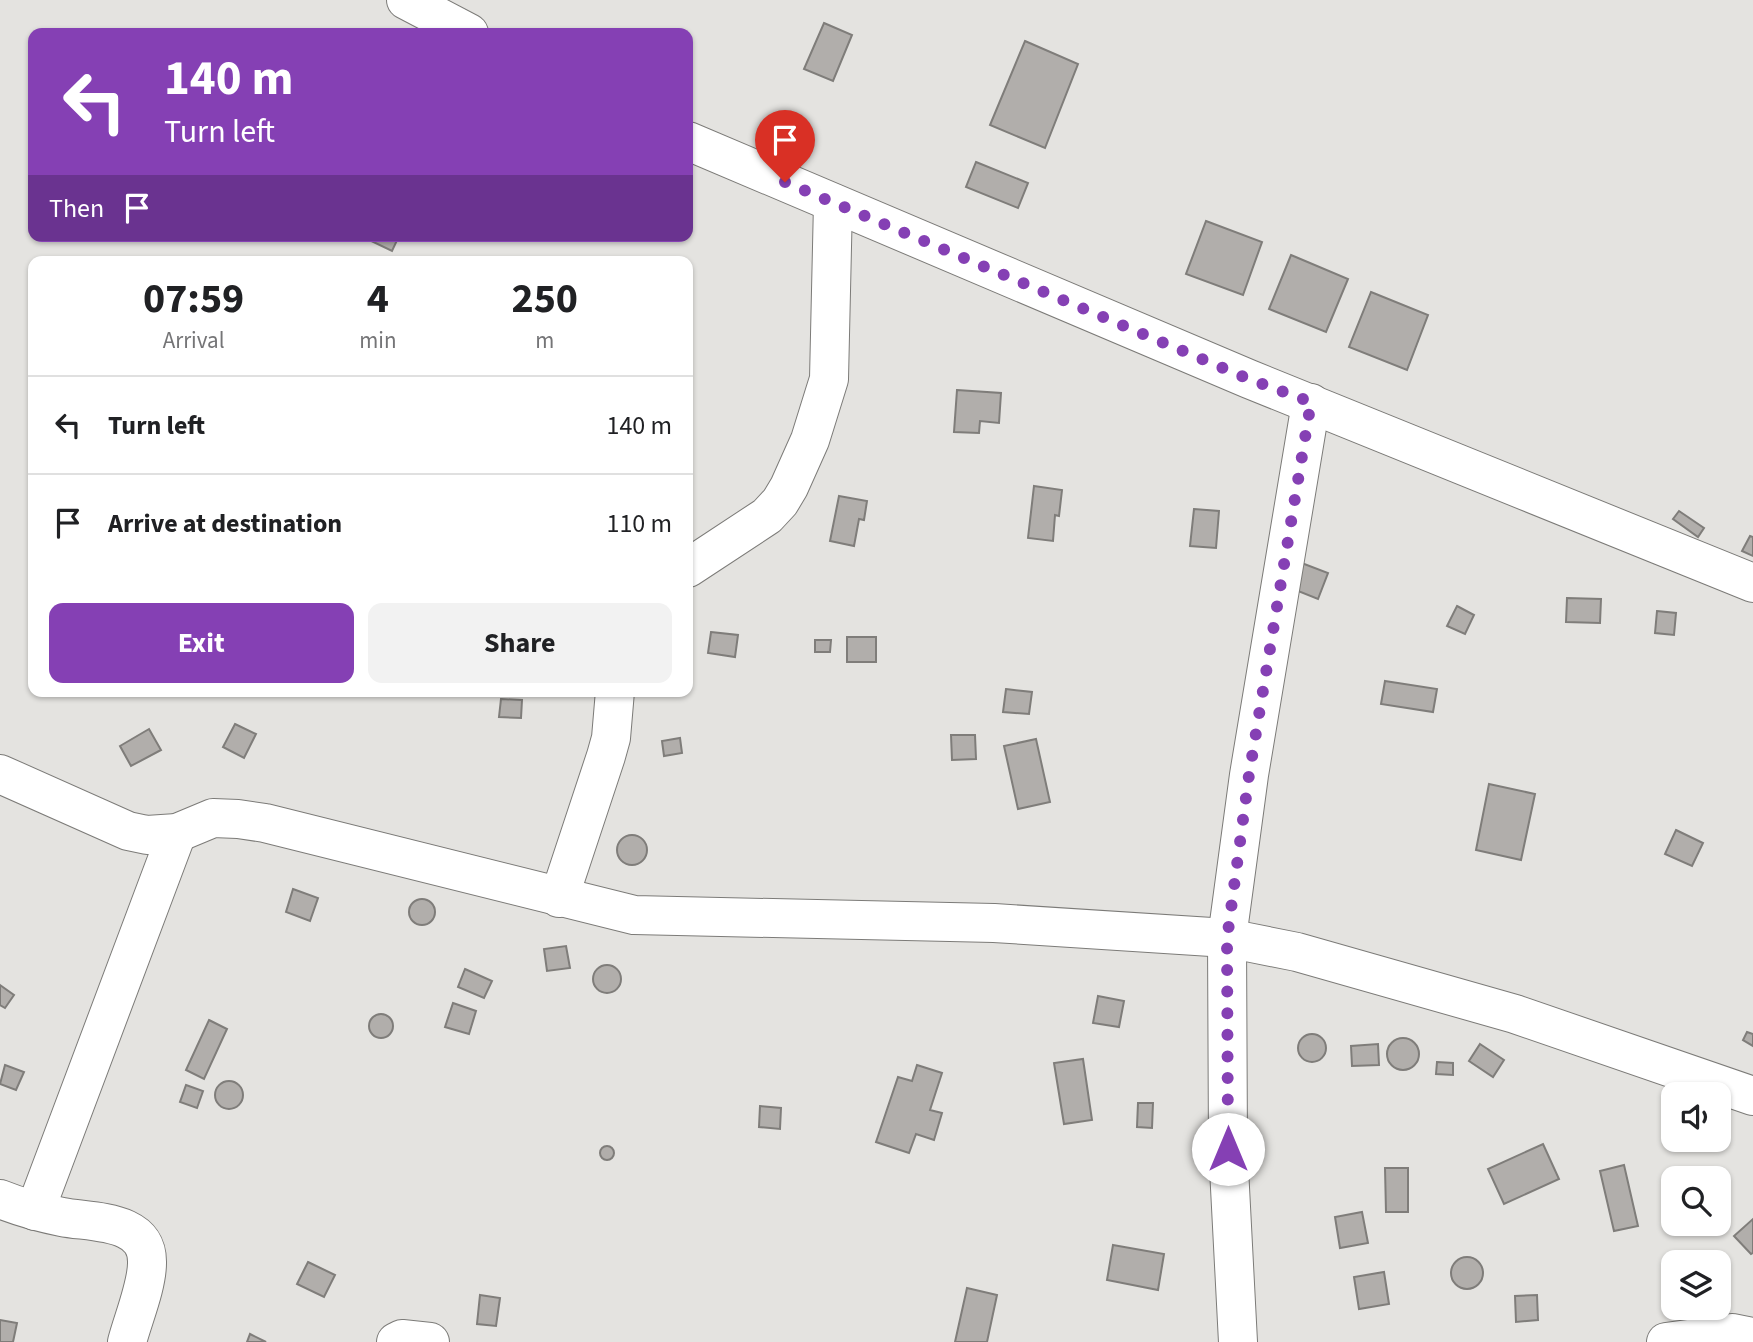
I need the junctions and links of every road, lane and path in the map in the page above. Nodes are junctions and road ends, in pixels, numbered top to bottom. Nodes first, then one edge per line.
1 (406, 0) edge
2 (459, 28) edge
3 (693, 143) edge
4 (833, 203) junction
5 (1311, 402) junction
6 (693, 565) edge
7 (1753, 583) edge
8 (614, 697) edge
9 (0, 774) edge
10 (177, 833) junction
11 (559, 898) junction
12 (1227, 939) junction
13 (1753, 1096) edge
14 (17, 1205) edge
15 (1753, 1337) edge
16 (127, 1342) edge
17 (396, 1342) edge
18 (430, 1342) edge
19 (1238, 1342) edge
20 (1666, 1342) edge

1 - 2 street
3 - 4 street
4 - 5 street
4 - 6 street
5 - 7 street
5 - 12 street
8 - 11 street
9 - 10 street
10 - 11 street
10 - 14 street
11 - 12 street
12 - 13 street
12 - 19 street
14 - 16 street
15 - 20 street
17 - 18 street

